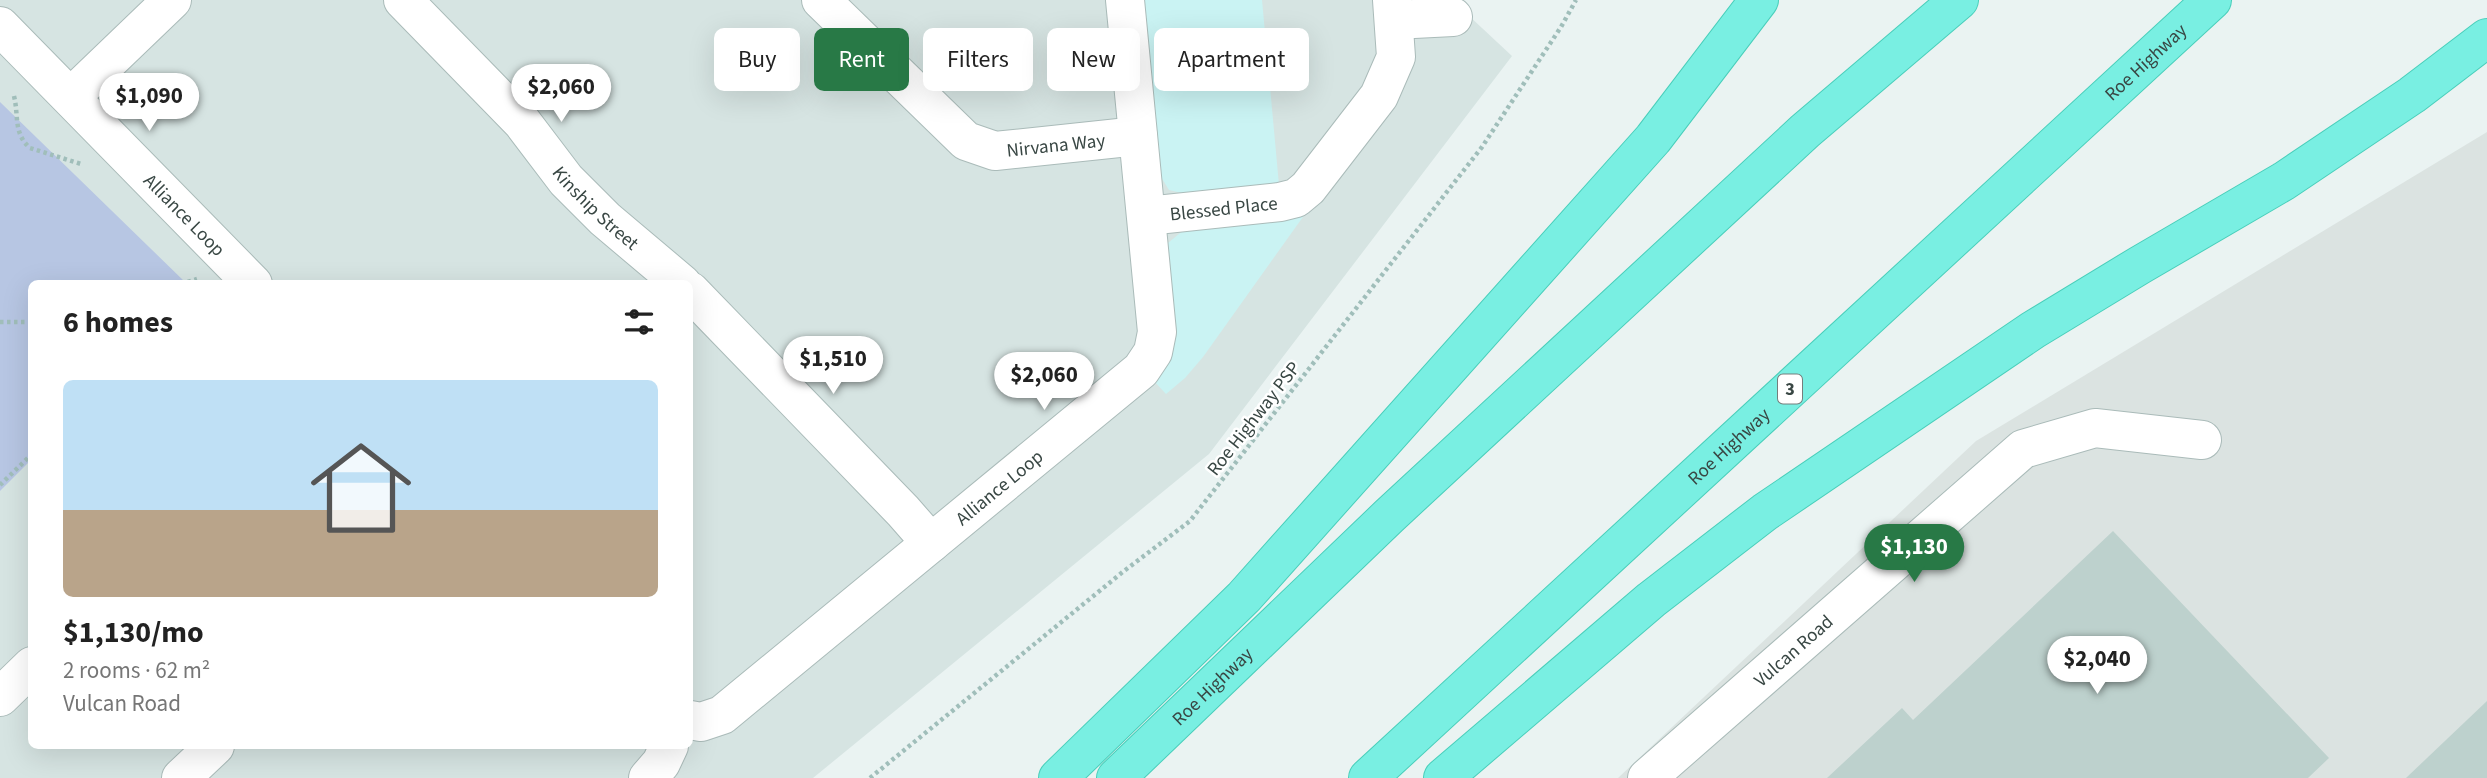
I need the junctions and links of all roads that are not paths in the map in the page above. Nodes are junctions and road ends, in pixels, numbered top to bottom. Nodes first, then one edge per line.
1 (172, 0) edge
2 (403, 0) edge
3 (821, 0) edge
4 (1125, 0) edge
5 (1759, 0) edge
6 (1959, 0) edge
7 (2212, 0) edge
8 (1393, 10) edge
9 (1453, 18) dead end
10 (0, 26) edge
11 (2484, 42) edge
12 (72, 96) junction
13 (1138, 136) junction
14 (1147, 216) junction
15 (249, 280) edge
16 (677, 280) edge
17 (693, 294) edge
18 (2202, 440) dead end
19 (931, 544) junction
20 (28, 670) edge
21 (0, 697) edge
22 (693, 721) edge
23 (212, 749) edge
24 (668, 749) edge
25 (181, 778) edge
26 (648, 778) edge
27 (1058, 778) edge
28 (1116, 778) edge
29 (1368, 778) edge
30 (1443, 778) edge
31 (1647, 778) edge

1 - 12 street
2 - 16 street, Kinship Street
3 - 13 street, Nirvana Way
4 - 13 street, Alliance Loop
5 - 27 highway
6 - 28 highway, Roe Highway
7 - 29 highway, Roe Highway / 3
8 - 9 street, Blessed Place
8 - 14 street, Blessed Place
10 - 12 street, Alliance Loop
11 - 30 highway
12 - 15 street, Alliance Loop
13 - 14 street, Alliance Loop
14 - 19 street, Alliance Loop
17 - 19 street
18 - 31 street, Vulcan Road
19 - 22 street, Alliance Loop
20 - 21 street
23 - 25 street
24 - 26 street

